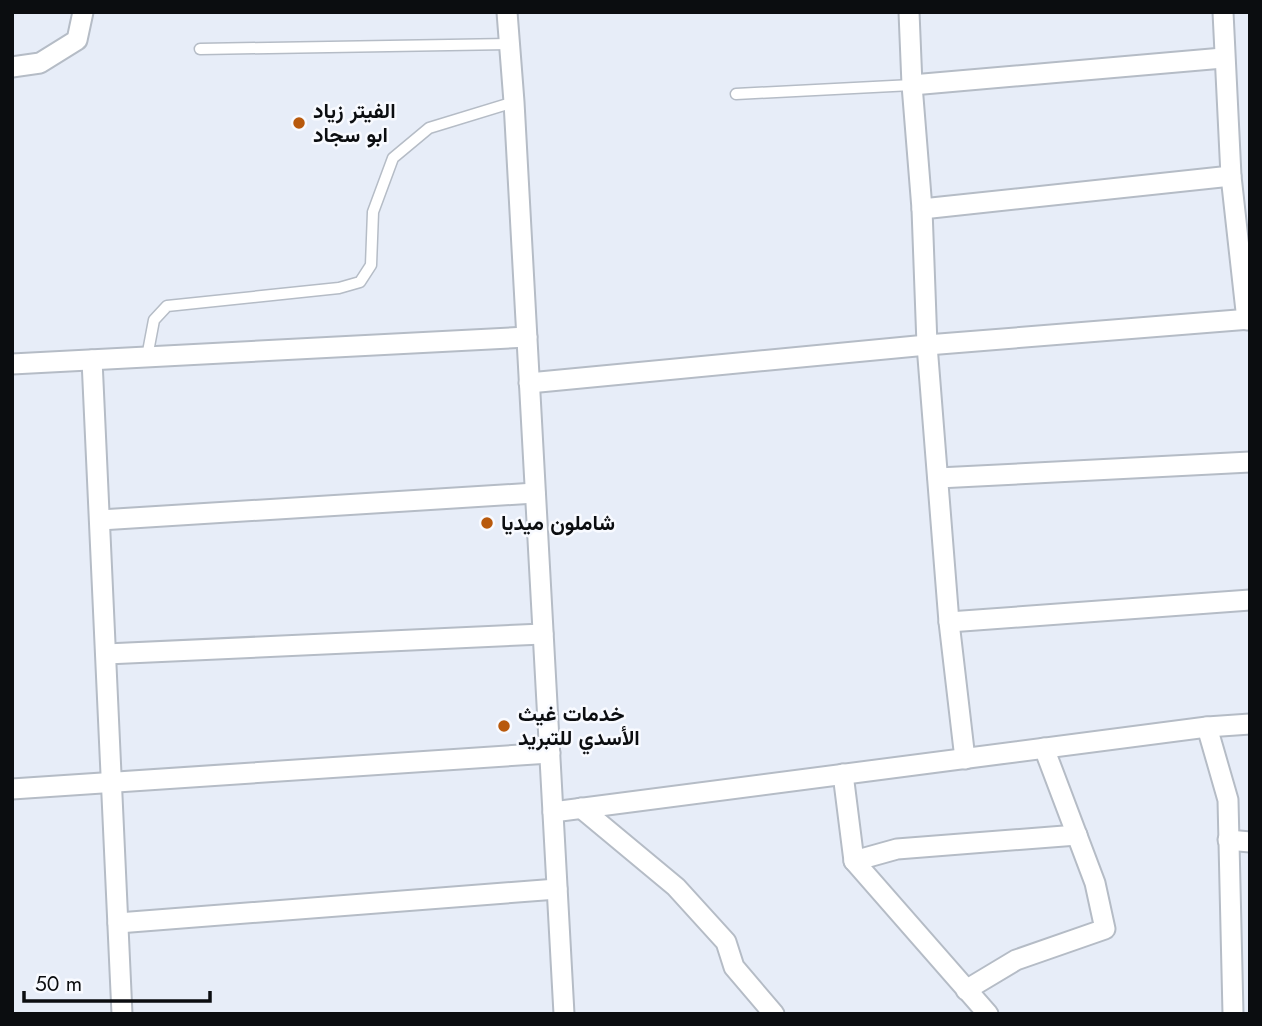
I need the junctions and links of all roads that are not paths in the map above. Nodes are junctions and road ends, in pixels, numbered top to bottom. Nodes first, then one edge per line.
1 (83, 12) edge
2 (507, 12) edge
3 (909, 12) edge
4 (1223, 12) edge
5 (509, 44) junction
6 (200, 49) dead end
7 (1223, 58) junction
8 (12, 67) edge
9 (912, 85) junction
10 (736, 94) dead end
11 (514, 102) junction
12 (1231, 176) junction
13 (922, 209) junction
14 (1248, 319) edge
15 (527, 337) junction
16 (927, 345) junction
17 (147, 357) junction
18 (92, 360) junction
19 (12, 364) edge
20 (529, 383) junction
21 (1250, 462) edge
22 (937, 478) junction
23 (535, 493) junction
24 (100, 520) junction
25 (1250, 600) edge
26 (950, 622) junction
27 (543, 634) junction
28 (106, 654) junction
29 (1250, 724) edge
30 (1207, 727) junction
31 (1044, 748) junction
32 (550, 753) junction
33 (965, 759) junction
34 (844, 774) junction
35 (111, 782) junction
36 (12, 789) edge
37 (580, 808) junction
38 (553, 812) junction
39 (1077, 835) junction
40 (1228, 840) junction
41 (1250, 842) edge
42 (854, 861) junction
43 (557, 890) junction
44 (118, 923) junction
45 (967, 990) junction
46 (122, 1014) edge
47 (564, 1014) edge
48 (774, 1014) edge
49 (988, 1014) edge
50 (1233, 1014) edge

1 - 8 street
2 - 5 street
3 - 9 street
4 - 7 street
5 - 6 lane
5 - 11 street
7 - 9 street
7 - 12 street
9 - 10 lane
9 - 13 street
11 - 15 street
11 - 17 lane
12 - 13 street
12 - 14 street
13 - 16 street
14 - 16 street
15 - 17 street
15 - 20 street
16 - 20 street
16 - 22 street
17 - 18 street
18 - 19 street
18 - 24 street
20 - 23 street
21 - 22 street
22 - 26 street
23 - 24 street
23 - 27 street
24 - 28 street
25 - 26 street
26 - 33 street
27 - 28 street
27 - 32 street
28 - 35 street
29 - 30 street
30 - 31 street
30 - 40 street
31 - 33 street
31 - 39 street
32 - 35 street
32 - 38 street
33 - 34 street
34 - 37 street
34 - 42 street
35 - 36 street
35 - 44 street
37 - 38 street
37 - 48 street
38 - 43 street
39 - 42 street
39 - 45 street
40 - 41 street
40 - 50 street
42 - 45 street
43 - 44 street
43 - 47 street
44 - 46 street
45 - 49 street

